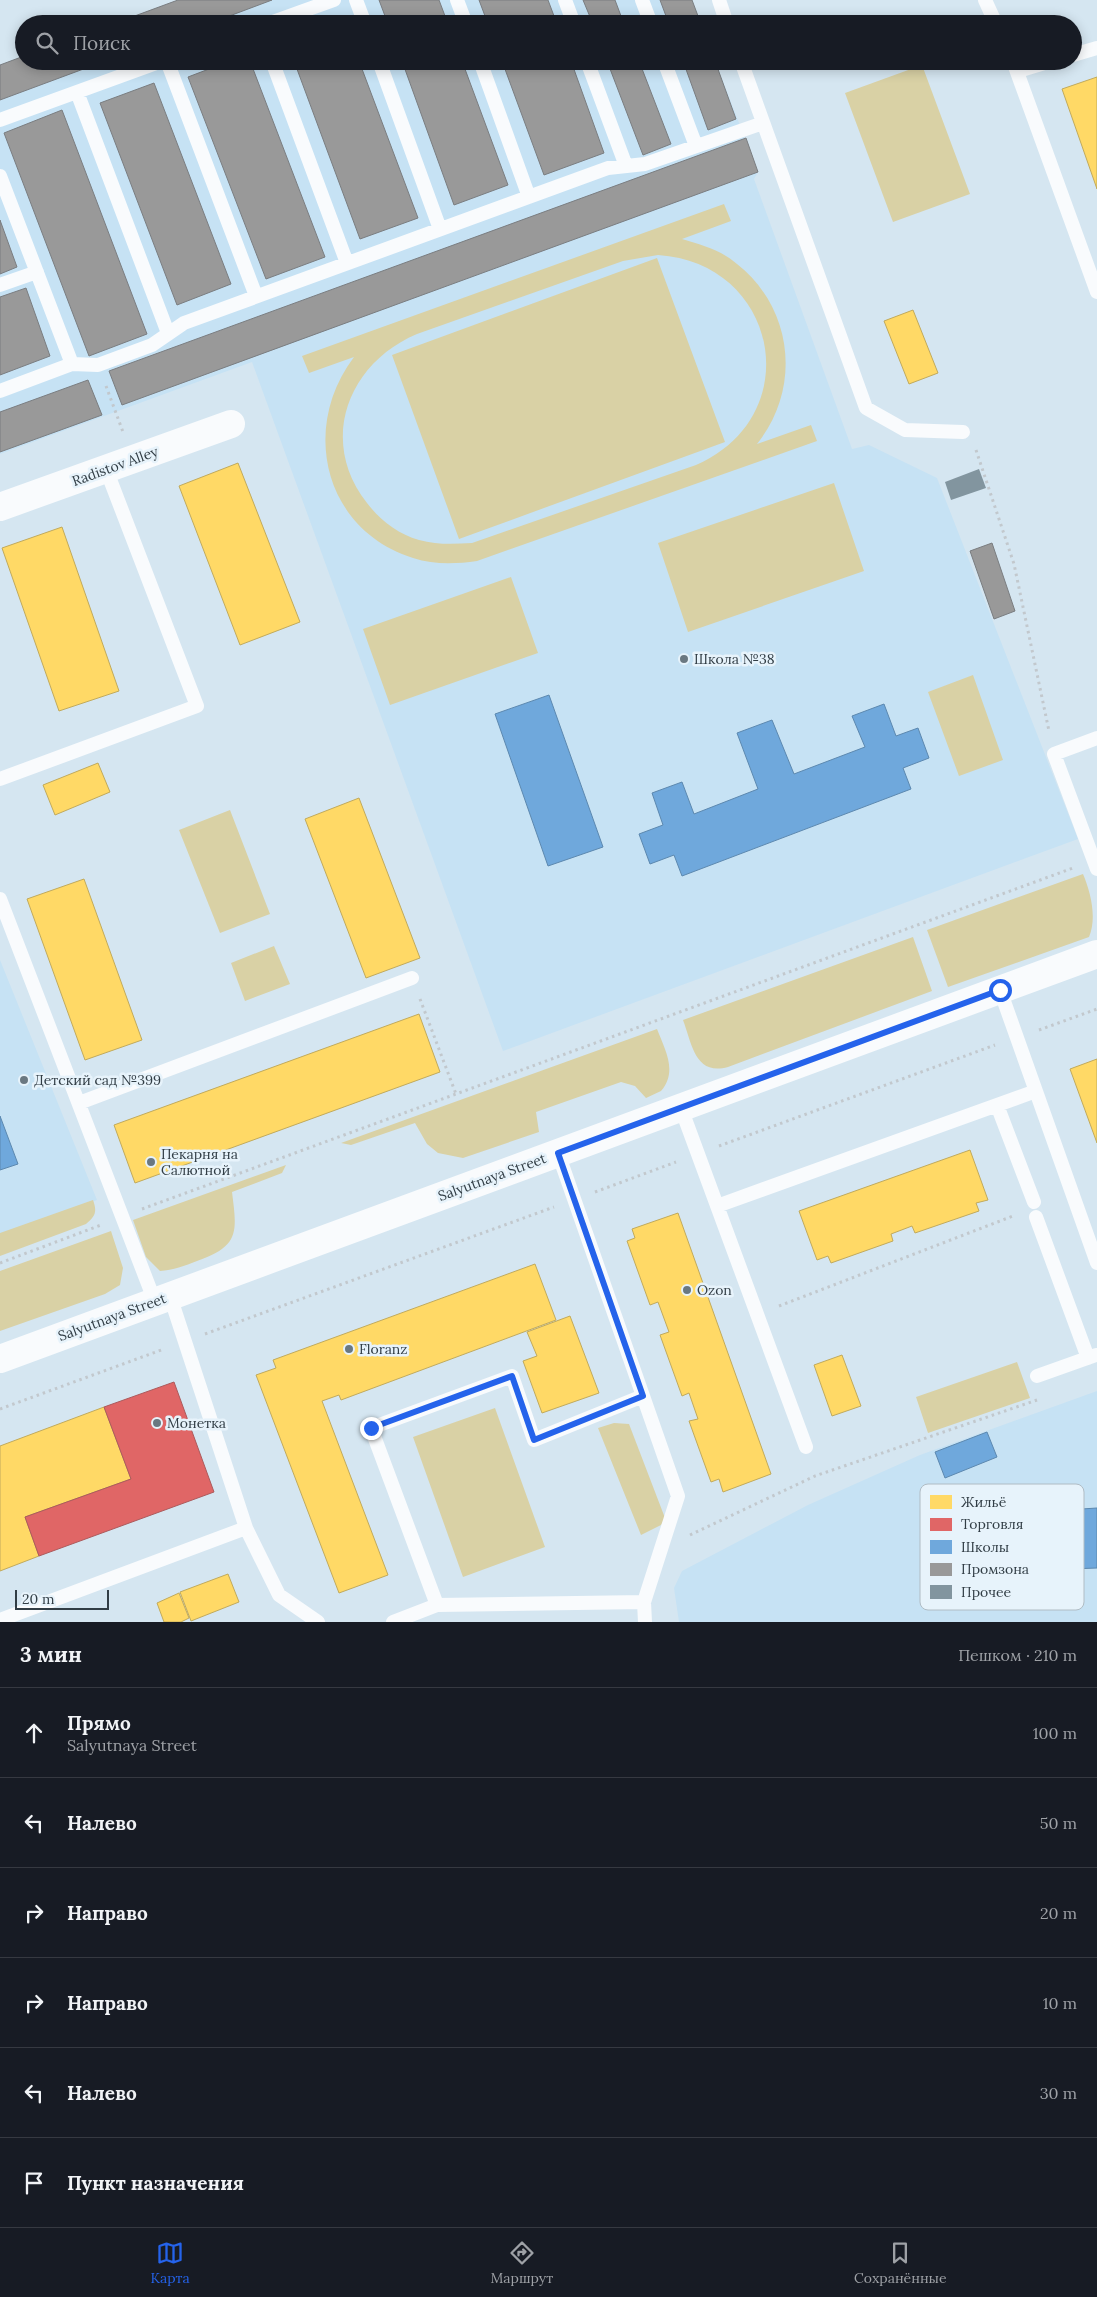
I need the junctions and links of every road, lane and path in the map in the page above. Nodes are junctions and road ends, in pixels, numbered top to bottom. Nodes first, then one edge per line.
1 (334, 0) edge
2 (356, 0) edge
3 (457, 0) edge
4 (565, 0) edge
5 (642, 0) edge
6 (719, 0) edge
7 (985, 0) edge
8 (292, 15) edge
9 (362, 15) edge
10 (463, 15) edge
11 (571, 15) edge
12 (648, 15) edge
13 (724, 15) edge
14 (992, 15) edge
15 (1097, 48) edge
16 (1082, 52) edge
17 (137, 70) edge
18 (170, 70) edge
19 (275, 70) edge
20 (382, 70) edge
21 (483, 70) edge
22 (590, 70) edge
23 (667, 70) edge
24 (744, 70) edge
25 (1016, 70) edge
26 (77, 92) junction
27 (0, 120) edge
28 (763, 123) junction
29 (696, 146) junction
30 (626, 166) junction
31 (0, 176) edge
32 (529, 197) junction
33 (440, 229) junction
34 (347, 263) junction
35 (37, 272) junction
36 (0, 285) edge
37 (1097, 292) edge
38 (256, 296) junction
39 (168, 333) junction
40 (72, 364) junction
41 (98, 364) junction
42 (0, 390) edge
43 (231, 424) dead end
44 (963, 432) joint
45 (133, 459) junction
46 (106, 469) junction
47 (0, 507) edge
48 (1097, 738) edge
49 (1054, 754) junction
50 (1, 774) edge
51 (1096, 864) edge
52 (0, 899) edge
53 (1097, 954) edge
54 (412, 978) joint
55 (1000, 990) junction
56 (1097, 1009) edge
57 (1017, 1037) junction
58 (1036, 1091) junction
59 (456, 1094) junction
60 (79, 1103) junction
61 (997, 1105) junction
62 (681, 1108) junction
63 (558, 1153) junction
64 (698, 1154) junction
65 (574, 1200) junction
66 (1034, 1202) dead end
67 (717, 1206) junction
68 (1016, 1214) dead end
69 (122, 1217) junction
70 (1036, 1217) dead end
71 (0, 1263) edge
72 (1097, 1263) edge
73 (162, 1299) junction
74 (757, 1315) junction
75 (186, 1341) junction
76 (1092, 1357) edge
77 (0, 1359) edge
78 (1037, 1376) dead end
79 (643, 1396) junction
80 (1042, 1398) dead end
81 (0, 1409) edge
82 (806, 1447) dead end
83 (246, 1528) junction
84 (660, 1549) junction
85 (644, 1602) junction
86 (437, 1605) junction
87 (0, 1620) edge
88 (318, 1622) edge
89 (393, 1622) edge
90 (645, 1622) edge

1 - 8 lane
2 - 9 lane
3 - 10 lane
4 - 11 lane
5 - 12 lane
6 - 13 lane
7 - 14 lane
15 - 16 lane
17 - 26 lane
18 - 38 lane
19 - 34 lane
20 - 33 lane
21 - 32 lane
22 - 30 lane
23 - 29 lane
24 - 28 lane
25 - 37 lane
26 - 27 lane
26 - 39 lane
28 - 29 lane
28 - 44 lane
29 - 30 lane
30 - 32 lane
31 - 35 lane
32 - 33 lane
33 - 34 lane
34 - 38 lane
35 - 36 lane
35 - 40 lane
38 - 39 lane
39 - 41 lane
40 - 41 lane
40 - 42 lane
41 - 45 path
43 - 45 street, Radistov Alley
44 - 49 path
45 - 46 street, Radistov Alley
46 - 47 street, Radistov Alley
46 - 50 lane
48 - 49 lane
49 - 51 lane
51 - 59 path
52 - 60 lane
53 - 55 street, Salyutnaya Street
54 - 59 path
54 - 60 lane
55 - 57 lane
55 - 62 street, Salyutnaya Street
56 - 57 path
57 - 58 lane
57 - 64 path
58 - 61 lane
58 - 72 lane
59 - 69 path
60 - 69 lane
61 - 66 lane
61 - 67 lane
62 - 63 street, Salyutnaya Street
62 - 64 lane
63 - 65 lane
63 - 73 street, Salyutnaya Street
64 - 65 path
64 - 67 lane
65 - 75 path
65 - 79 lane
67 - 74 lane
68 - 74 path
69 - 71 path
69 - 73 lane
70 - 76 lane
73 - 75 lane
73 - 77 street, Salyutnaya Street
74 - 82 lane
75 - 81 path
75 - 83 lane
76 - 78 lane
79 - 84 lane
79 - 86 lane
80 - 84 path
83 - 87 lane
83 - 88 lane
84 - 85 lane
85 - 86 lane
85 - 90 lane
86 - 89 lane

